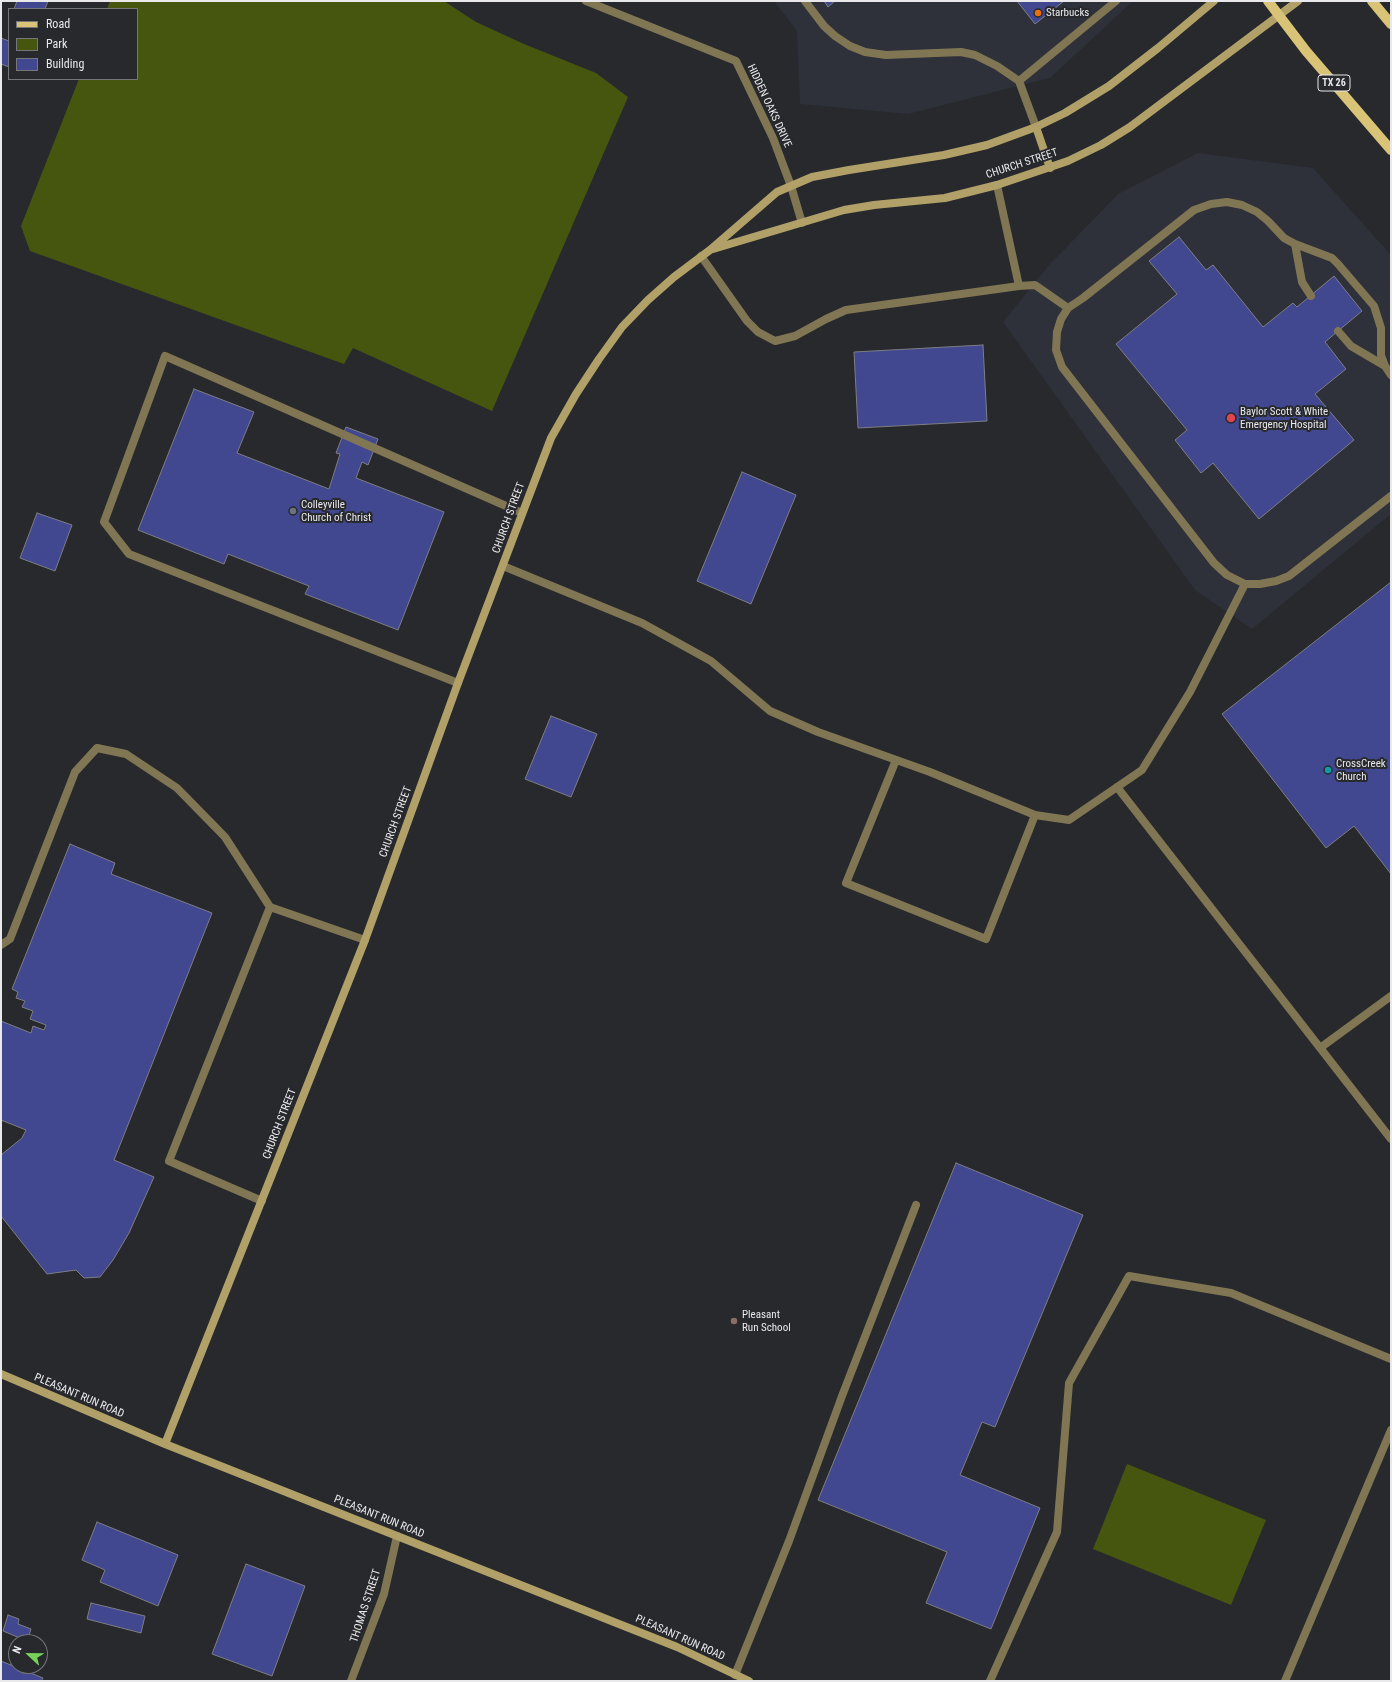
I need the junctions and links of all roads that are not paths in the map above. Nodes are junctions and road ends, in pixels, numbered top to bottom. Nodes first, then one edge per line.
1 (586, 1) edge
2 (805, 1) edge
3 (1116, 1) edge
4 (1214, 1) edge
5 (1268, 1) edge
6 (1298, 1) edge
7 (1372, 1) edge
8 (1279, 16) junction
9 (1391, 24) edge
10 (1019, 81) junction
11 (1036, 127) junction
12 (1391, 150) edge
13 (1050, 168) junction
14 (997, 185) junction
15 (791, 186) junction
16 (802, 222) junction
17 (1295, 244) junction
18 (710, 250) junction
19 (702, 256) junction
20 (1019, 286) junction
21 (1311, 296) dead end
22 (1068, 308) junction
23 (1338, 331) dead end
24 (1385, 366) junction
25 (1391, 375) edge
26 (1391, 496) edge
27 (522, 513) junction
28 (503, 566) junction
29 (1245, 584) junction
30 (458, 683) junction
31 (896, 760) junction
32 (1117, 787) junction
33 (1035, 815) junction
34 (270, 907) junction
35 (365, 940) junction
36 (1, 945) edge
37 (1391, 996) edge
38 (1320, 1048) junction
39 (1391, 1138) edge
40 (262, 1201) junction
41 (916, 1205) dead end
42 (1391, 1359) edge
43 (1, 1374) edge
44 (1391, 1430) edge
45 (166, 1444) junction
46 (397, 1536) junction
47 (735, 1675) junction
48 (351, 1681) edge
49 (749, 1681) edge
50 (990, 1681) edge
51 (1285, 1681) edge

1 - 15 street, HIDDEN OAKS DRIVE
2 - 10 street
3 - 10 street
4 - 11 street, CHURCH STREET
5 - 8 main road, TX 26
6 - 8 street, CHURCH STREET
7 - 9 main road
8 - 12 main road, TX 26
8 - 13 street, CHURCH STREET
10 - 11 street
11 - 13 street
11 - 15 street, CHURCH STREET
13 - 14 street, CHURCH STREET
14 - 16 street, CHURCH STREET
14 - 20 street
15 - 16 street, HIDDEN OAKS DRIVE
15 - 18 street, CHURCH STREET
16 - 18 street, CHURCH STREET
17 - 21 street
17 - 22 street
17 - 24 street
18 - 19 street, CHURCH STREET
19 - 20 street
19 - 27 street, CHURCH STREET
20 - 22 street
22 - 29 street
23 - 24 street
24 - 25 street
26 - 29 street
27 - 28 street, CHURCH STREET
27 - 30 street
28 - 30 street, CHURCH STREET
28 - 31 street
29 - 32 street
30 - 35 street, CHURCH STREET
31 - 33 street
31 - 33 street
32 - 33 street
32 - 38 street
34 - 35 street
34 - 36 street
34 - 40 street
35 - 40 street, CHURCH STREET
37 - 38 street
38 - 39 street
40 - 45 street, CHURCH STREET
41 - 47 street
42 - 50 street
43 - 45 street, PLEASANT RUN ROAD
44 - 51 street
45 - 46 street, PLEASANT RUN ROAD
46 - 47 street, PLEASANT RUN ROAD
46 - 48 street, THOMAS STREET
47 - 49 street, PLEASANT RUN ROAD

